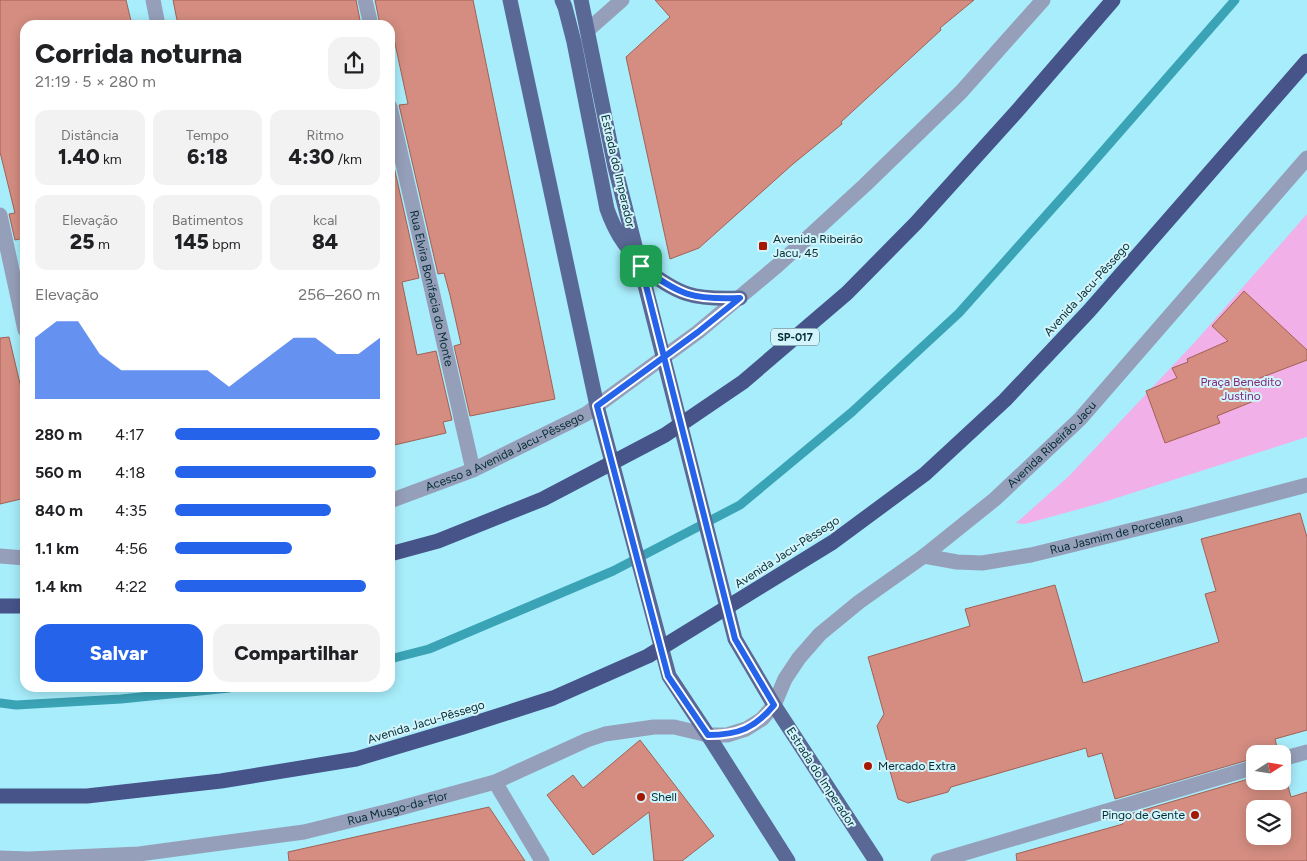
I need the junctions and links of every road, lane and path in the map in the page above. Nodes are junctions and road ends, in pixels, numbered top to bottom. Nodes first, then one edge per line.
1 (153, 0) edge
2 (365, 0) edge
3 (510, 0) edge
4 (562, 0) edge
5 (581, 0) edge
6 (622, 0) edge
7 (1043, 0) edge
8 (1113, 0) edge
9 (157, 20) edge
10 (370, 20) edge
11 (588, 30) junction
12 (1307, 61) edge
13 (395, 129) edge
14 (1307, 158) edge
15 (0, 216) edge
16 (640, 263) junction
17 (740, 298) junction
18 (20, 307) edge
19 (664, 357) junction
20 (597, 406) junction
21 (473, 470) junction
22 (1307, 485) edge
23 (395, 499) edge
24 (395, 553) edge
25 (0, 556) edge
26 (924, 556) junction
27 (20, 558) edge
28 (0, 606) edge
29 (20, 606) edge
30 (774, 705) junction
31 (708, 735) junction
32 (1307, 752) edge
33 (1291, 756) edge
34 (1246, 770) edge
35 (495, 782) junction
36 (0, 796) edge
37 (0, 858) edge
38 (542, 861) edge
39 (788, 861) edge
40 (876, 861) edge
41 (938, 861) edge

1 - 9 street
2 - 10 street
3 - 20 main road
4 - 16 main road
5 - 11 main road, Estrada do Imperador
6 - 11 street
7 - 17 street
8 - 24 highway, SP-017
11 - 16 main road, Estrada do Imperador
12 - 36 highway, Avenida Jacu-Pêssego
13 - 21 street, Rua Elvira Bonifacia do Monte
14 - 26 street, Avenida Ribeirão Jacu
15 - 18 street
16 - 17 main road
16 - 19 main road, Estrada do Imperador
17 - 19 street
19 - 20 street, Acesso a Avenida Jacu-Pêssego
19 - 30 main road, Estrada do Imperador
20 - 21 street, Acesso a Avenida Jacu-Pêssego
20 - 31 main road
21 - 23 street, Acesso a Avenida Jacu-Pêssego
22 - 26 street, Rua Jasmim de Porcelana
25 - 27 street
26 - 30 street, Avenida Ribeirão Jacu
28 - 29 highway
30 - 31 street, Rua Musgo-da-Flor
30 - 40 main road, Estrada do Imperador
31 - 35 street, Rua Musgo-da-Flor
31 - 39 main road
32 - 33 street
34 - 41 street
35 - 37 street, Rua Musgo-da-Flor
35 - 38 street

